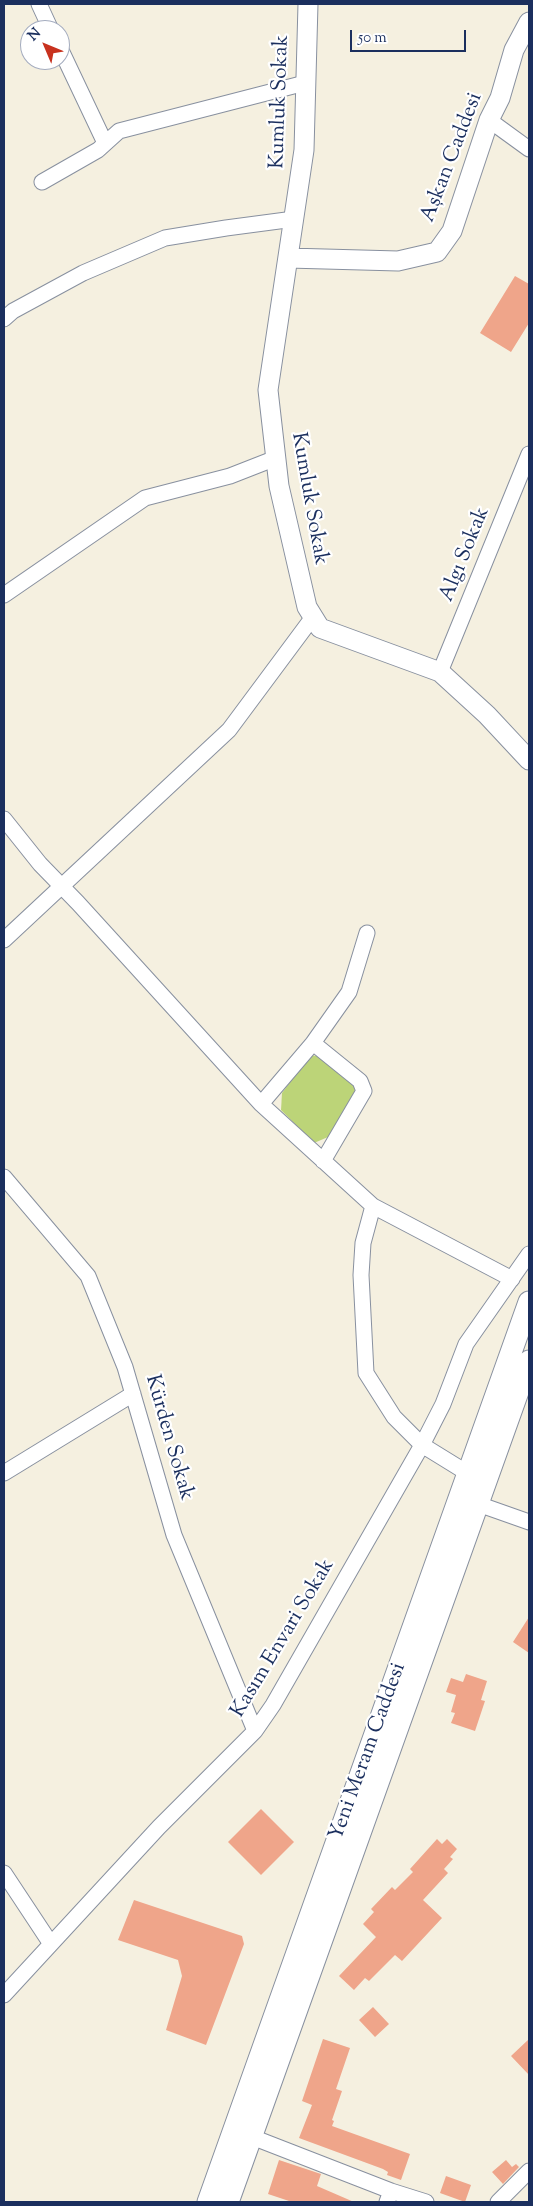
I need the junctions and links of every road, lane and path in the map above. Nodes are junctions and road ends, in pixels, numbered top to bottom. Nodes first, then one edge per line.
1 (39, 4) edge
2 (308, 4) edge
3 (46, 20) edge
4 (529, 22) edge
5 (70, 69) edge
6 (305, 83) junction
7 (489, 120) junction
8 (105, 143) junction
9 (529, 149) edge
10 (42, 182) dead end
11 (294, 219) junction
12 (288, 258) junction
13 (7, 310) edge
14 (529, 454) edge
15 (276, 458) junction
16 (4, 594) edge
17 (314, 617) junction
18 (440, 672) junction
19 (529, 760) edge
20 (4, 819) edge
21 (61, 886) junction
22 (367, 933) dead end
23 (4, 940) edge
24 (313, 1043) junction
25 (261, 1104) junction
26 (323, 1160) junction
27 (4, 1178) edge
28 (373, 1206) junction
29 (529, 1254) edge
30 (512, 1279) junction
31 (529, 1302) edge
32 (529, 1360) edge
33 (133, 1394) junction
34 (422, 1445) junction
35 (4, 1473) edge
36 (469, 1474) junction
37 (478, 1504) junction
38 (529, 1522) edge
39 (255, 1731) junction
40 (4, 1873) edge
41 (51, 1944) junction
42 (4, 1995) edge
43 (252, 2137) junction
44 (529, 2171) edge
45 (388, 2197) edge
46 (208, 2202) edge
47 (228, 2202) edge
48 (426, 2202) edge
49 (498, 2202) edge

1 - 3 street
2 - 6 street, Kumluk Sokak
4 - 7 street, Aşkan Caddesi
5 - 8 street
6 - 8 street
6 - 11 street, Kumluk Sokak
7 - 9 street
7 - 12 street, Aşkan Caddesi
8 - 10 street
11 - 12 street, Kumluk Sokak
11 - 13 street
12 - 15 street, Kumluk Sokak
14 - 18 street, Algı Sokak
15 - 16 street
15 - 17 street, Kumluk Sokak
17 - 18 street, Kumluk Sokak
17 - 21 street
18 - 19 street, Kumluk Sokak
20 - 21 street
21 - 23 street
21 - 25 street
22 - 24 street
24 - 25 street
24 - 26 street
25 - 26 street
26 - 28 street
27 - 33 street, Kürden Sokak
28 - 30 street
28 - 34 street
29 - 30 street, Kasım Envari Sokak
30 - 34 street, Kasım Envari Sokak
31 - 36 main road, Yeni Meram Caddesi
32 - 37 main road, Yeni Meram Caddesi
33 - 35 street
33 - 39 street, Kürden Sokak
34 - 36 street
34 - 39 street, Kasım Envari Sokak
36 - 46 main road, Yeni Meram Caddesi
37 - 38 street
37 - 43 main road, Yeni Meram Caddesi
39 - 41 street, Kasım Envari Sokak
40 - 41 street
41 - 42 street, Kasım Envari Sokak
43 - 45 street
43 - 47 main road, Yeni Meram Caddesi
44 - 49 street
45 - 48 street

